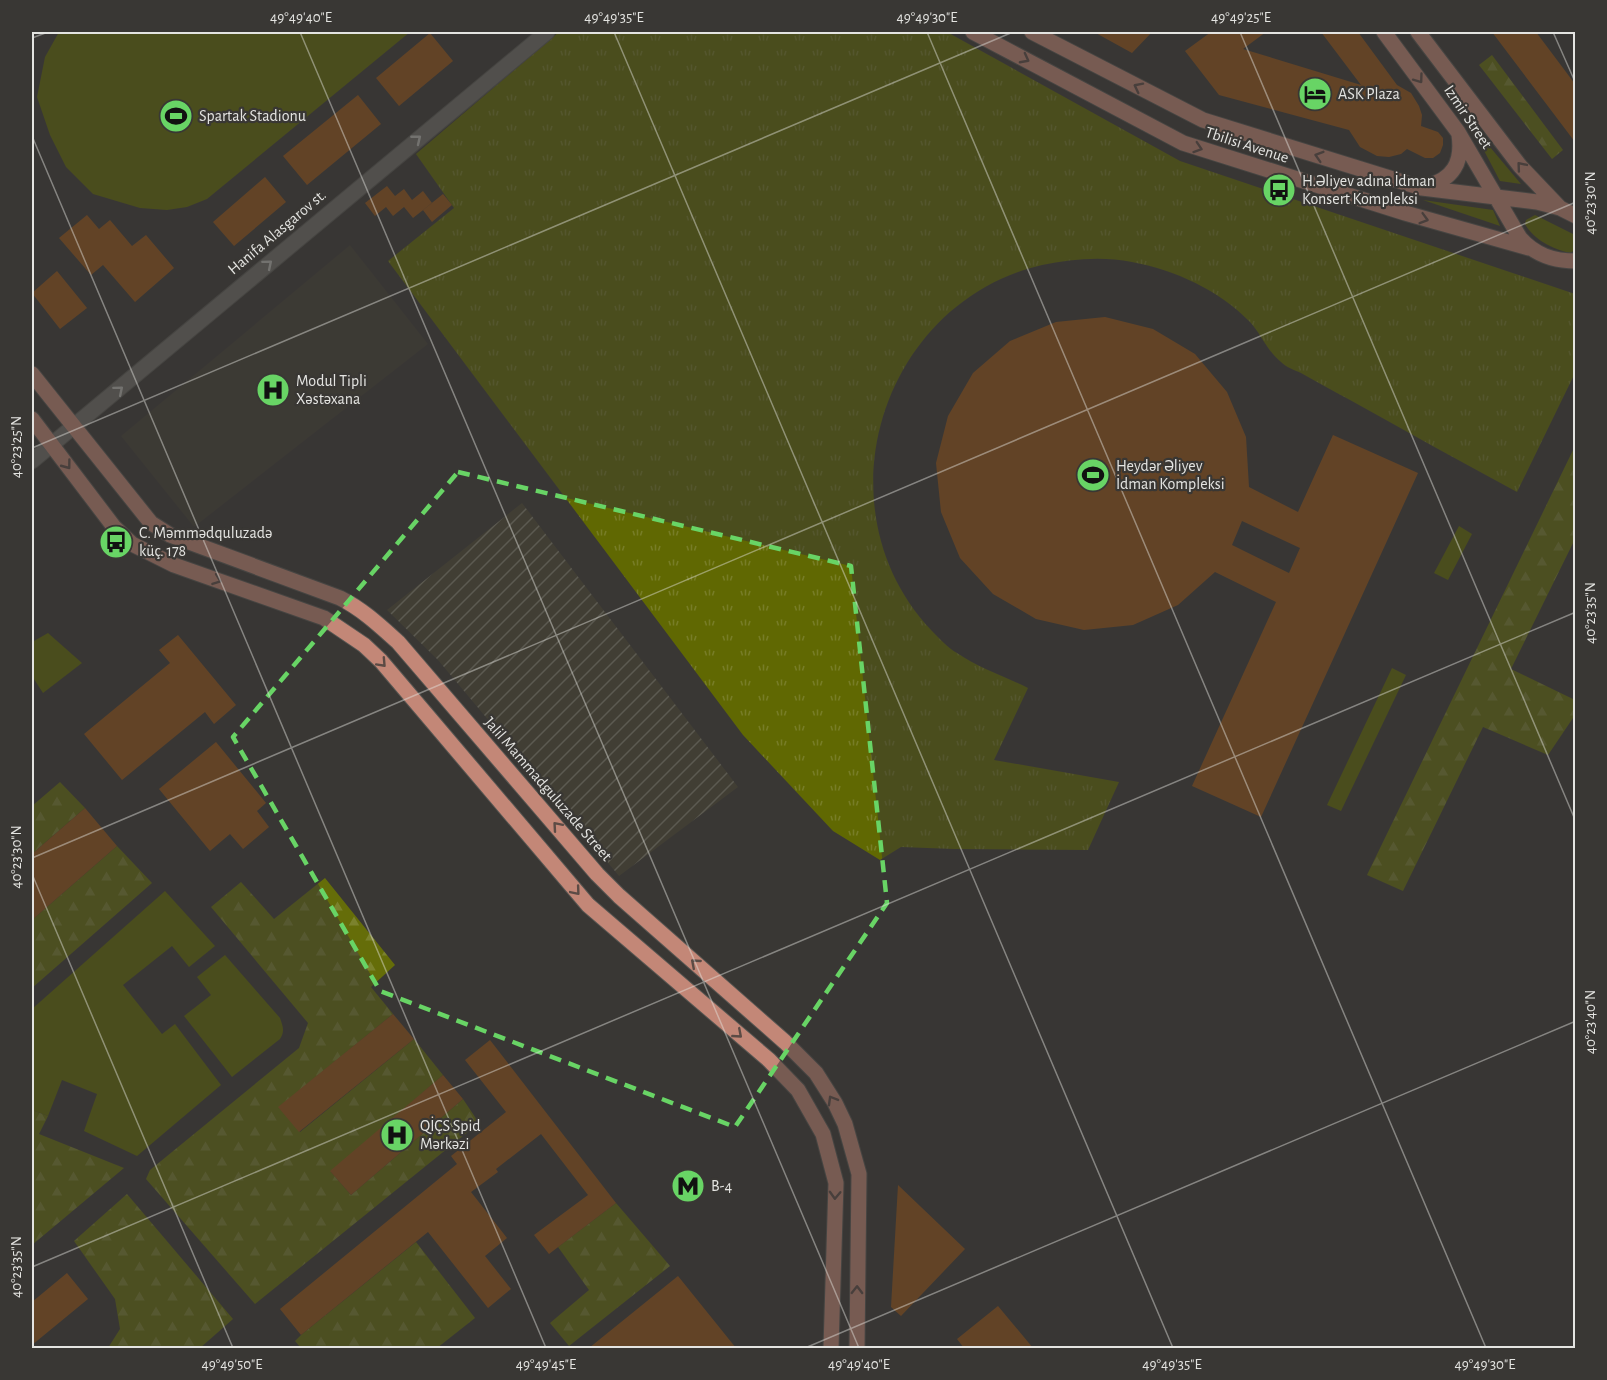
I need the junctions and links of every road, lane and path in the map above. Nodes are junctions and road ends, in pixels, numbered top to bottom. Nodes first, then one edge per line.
1 (547, 32) edge
2 (973, 32) edge
3 (1032, 32) edge
4 (1384, 32) edge
5 (1419, 32) edge
6 (1458, 132) junction
7 (1422, 188) junction
8 (1498, 198) junction
9 (1536, 202) junction
10 (1560, 208) junction
11 (1575, 216) edge
12 (1514, 229) junction
13 (1529, 248) junction
14 (1548, 258) junction
15 (1575, 261) edge
16 (1575, 273) edge
17 (32, 374) edge
18 (32, 419) edge
19 (73, 426) junction
20 (52, 444) junction
21 (32, 460) edge
22 (201, 548) junction
23 (188, 570) junction
24 (351, 603) junction
25 (337, 626) junction
26 (831, 1348) edge
27 (857, 1348) edge

19 -> 1 street, Hanifa Alasgarov st.
2 -> 13 main road, Tbilisi Avenue
7 -> 3 main road, Tbilisi Avenue
4 -> 6 main road, Izmir Street
10 -> 5 main road, Izmir Street
6 - 7 main road
6 - 8 main road, Izmir Street
7 - 8 main road, Tbilisi Avenue
8 - 9 main road, Tbilisi Avenue
8 - 12 main road, Izmir Street
9 - 10 main road, Tbilisi Avenue
9 - 12 main road
10 - 11 main road, Tbilisi Avenue
12 - 13 main road, Izmir Street
13 - 14 main road
14 - 15 main road
14 - 16 main road
17 - 19 main road, Jalil Mammadguluzade Street
18 - 20 main road
19 - 20 street, Hanifa Alasgarov st.
19 - 22 main road, Jalil Mammadguluzade Street
20 - 21 street, Hanifa Alasgarov st.
20 -> 23 main road
22 - 23 main road
22 - 24 main road, Jalil Mammadguluzade Street
23 -> 25 main road
24 - 25 main road
27 -> 24 main road, Jalil Mammadguluzade Street
25 -> 26 main road

